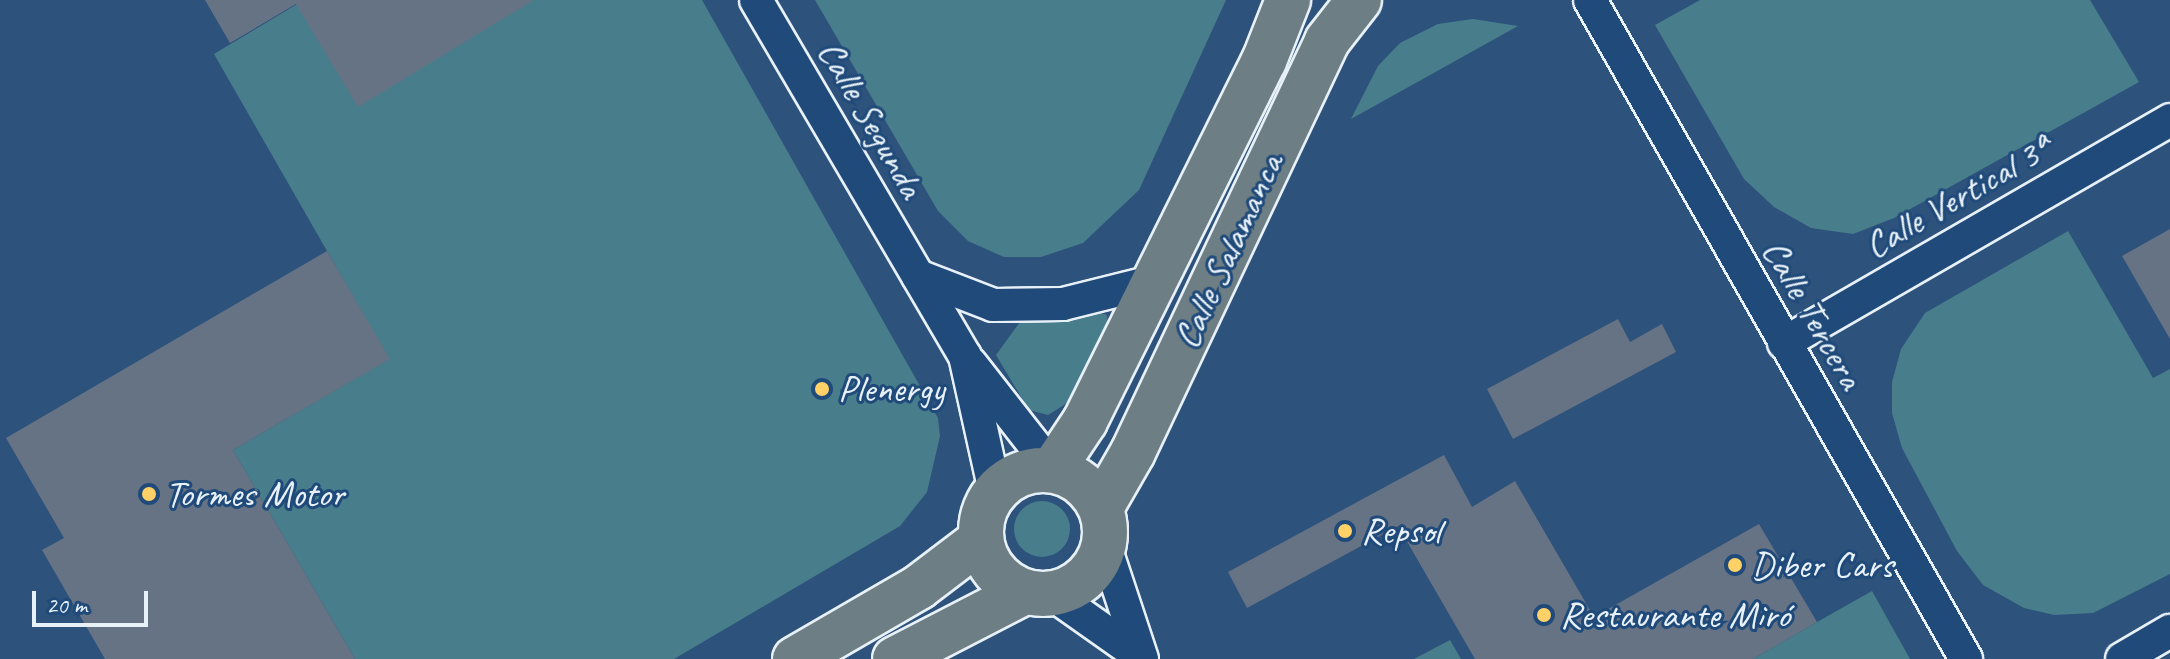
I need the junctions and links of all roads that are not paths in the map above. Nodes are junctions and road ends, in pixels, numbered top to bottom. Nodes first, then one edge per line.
1 (756, 0) edge
2 (1288, 0) edge
3 (1359, 0) edge
4 (1587, 3) edge
5 (2170, 120) edge
6 (918, 276) junction
7 (1151, 282) junction
8 (1784, 343) junction
9 (965, 356) junction
10 (1053, 469) junction
11 (995, 491) junction
12 (1104, 526) junction
13 (981, 540) junction
14 (1038, 593) junction
15 (2170, 631) edge
16 (1141, 658) edge
17 (795, 659) edge
18 (895, 659) edge
19 (1966, 659) edge
20 (2122, 659) edge

1 - 6 street, Calle Segunda
2 - 7 main road, Calle Salamanca
3 - 12 main road, Calle Salamanca
4 - 8 street, Calle Tercera
5 - 8 street, Calle Vertical 3ª
6 - 7 street
6 - 9 street, Calle Segunda
7 - 10 main road, Calle Salamanca
8 - 19 street, Calle Tercera
9 - 10 street, Calle Segunda
9 - 11 street, Calle Segunda
10 - 11 main road
10 - 12 main road
11 - 13 main road
12 - 14 main road
12 - 16 street
13 - 14 main road
13 - 17 main road
14 - 16 street
14 - 18 main road
15 - 20 street

